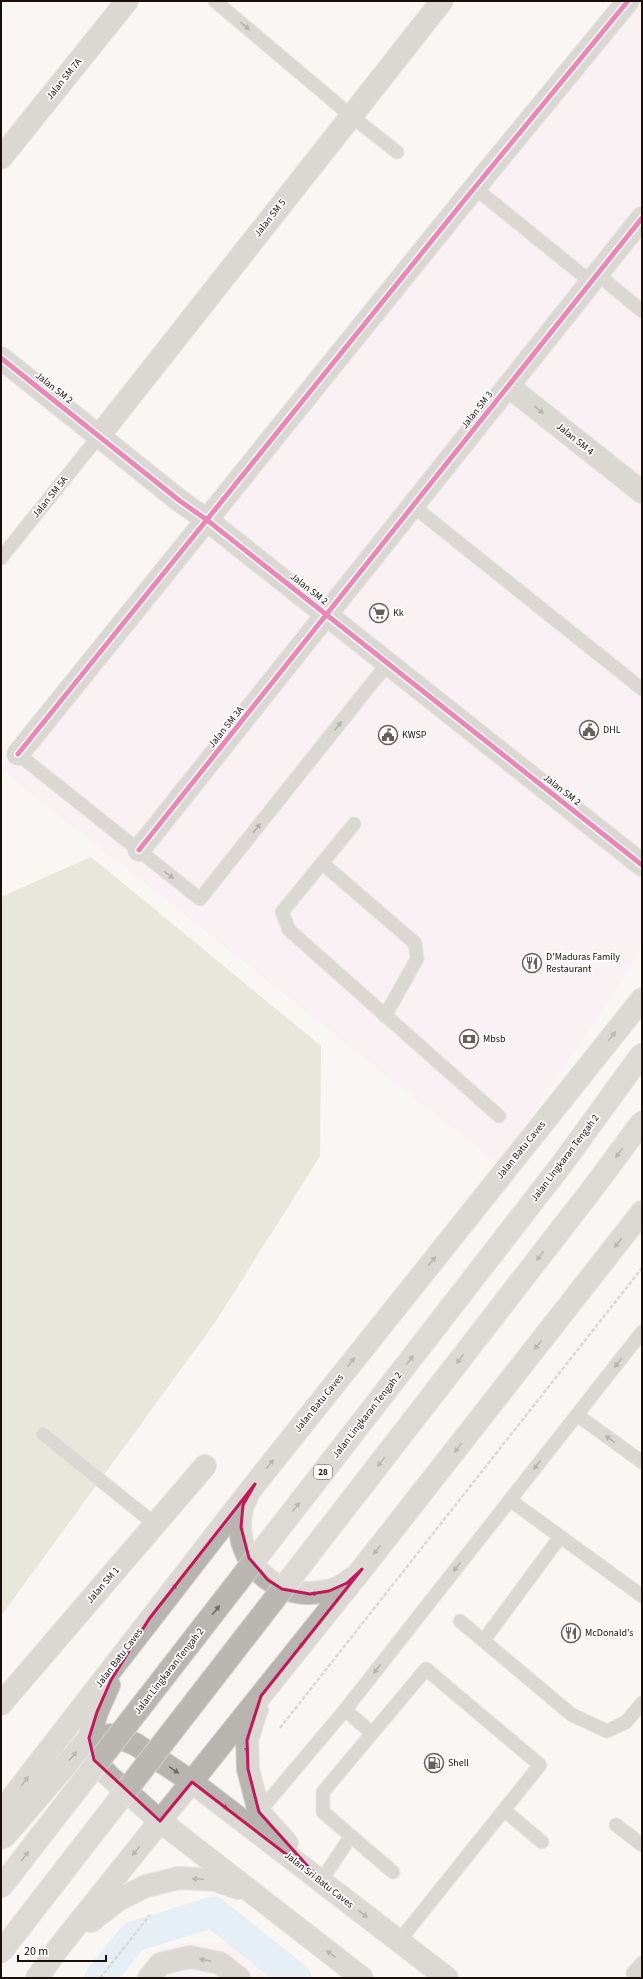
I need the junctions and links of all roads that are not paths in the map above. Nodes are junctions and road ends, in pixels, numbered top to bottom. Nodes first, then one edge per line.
1 (127, 1) edge
2 (215, 1) edge
3 (442, 1) edge
4 (628, 1) edge
5 (350, 115) junction
6 (397, 152) dead end
7 (1, 158) edge
8 (475, 188) junction
9 (642, 218) edge
10 (594, 278) junction
11 (642, 310) edge
12 (1, 358) edge
13 (508, 386) junction
14 (100, 436) junction
15 (642, 492) edge
16 (413, 506) junction
17 (207, 520) junction
18 (1, 558) edge
19 (327, 615) junction
20 (388, 663) junction
21 (642, 689) edge
22 (18, 754) joint
23 (354, 824) dead end
24 (139, 850) junction
25 (322, 864) junction
26 (642, 865) edge
27 (642, 999) edge
28 (385, 1016) junction
29 (642, 1054) edge
30 (500, 1116) dead end
31 (642, 1122) edge
32 (642, 1212) edge
33 (642, 1332) edge
34 (577, 1415) junction
35 (44, 1434) dead end
36 (642, 1462) edge
37 (205, 1466) dead end
38 (255, 1484) junction
39 (510, 1500) junction
40 (156, 1525) junction
41 (560, 1537) junction
42 (362, 1569) junction
43 (642, 1596) edge
44 (149, 1619) junction
45 (460, 1620) dead end
46 (484, 1640) junction
47 (261, 1696) junction
48 (642, 1702) edge
49 (1, 1704) edge
50 (345, 1710) junction
51 (372, 1733) junction
52 (89, 1738) junction
53 (192, 1782) junction
54 (504, 1810) junction
55 (1, 1812) edge
56 (259, 1812) junction
57 (160, 1821) junction
58 (616, 1824) dead end
59 (351, 1836) junction
60 (1, 1838) edge
61 (542, 1842) dead end
62 (642, 1845) edge
63 (393, 1872) dead end
64 (321, 1881) junction
65 (1, 1887) edge
66 (249, 1891) junction
67 (399, 1941) junction
68 (60, 1946) junction
69 (1, 1952) edge
70 (642, 1963) edge
71 (37, 1978) edge
72 (149, 1978) edge
73 (239, 1978) edge
74 (362, 1978) edge
75 (447, 1978) edge
76 (639, 1978) edge

1 - 7 street, Jalan SM 7A
2 -> 5 lane
3 - 5 street, Jalan SM 5
4 - 8 street
5 - 6 lane
5 - 14 street, Jalan SM 5
8 - 10 lane
8 - 17 street
9 - 10 street, Jalan SM 3
10 - 11 lane
10 - 13 street, Jalan SM 3
12 - 14 street, Jalan SM 2
13 -> 15 street, Jalan SM 4
13 - 16 street, Jalan SM 3
14 - 17 street, Jalan SM 2
14 - 18 lane, Jalan SM 5A
16 - 19 street, Jalan SM 3
16 - 21 lane
17 - 19 street, Jalan SM 2
17 - 22 street
19 - 20 street, Jalan SM 2
19 - 24 street, Jalan SM 3A
24 -> 20 lane
20 - 26 street, Jalan SM 2
22 - 24 lane
23 - 25 lane
25 - 28 lane
25 - 28 lane
38 -> 27 main road, Jalan Batu Caves
28 - 30 lane
65 -> 29 highway, Jalan Lingkaran Tengah 2 / 28, bridge
31 -> 69 highway, bridge
32 -> 42 main road
33 -> 34 lane
36 -> 34 lane
34 -> 39 lane
35 - 40 lane
37 - 40 street, Jalan SM 1
42 -> 38 main road
44 -> 38 main road, Jalan Batu Caves
39 - 41 lane
39 -> 50 lane
40 - 49 street, Jalan SM 1
41 - 43 lane
41 - 46 lane
42 -> 47 main road
44 - 52 main road
55 -> 44 main road, Jalan Batu Caves
45 - 46 lane
46 - 48 lane
47 - 53 main road
47 -> 56 main road
50 - 51 lane
50 - 56 lane
51 - 54 lane
51 - 59 lane
52 -> 53 main road, Jalan Sri Batu Caves
52 - 57 main road
60 -> 52 main road
53 - 57 main road
53 -> 64 main road, Jalan Sri Batu Caves
54 - 61 lane
54 - 67 lane
56 - 64 main road
57 - 66 main road
57 -> 68 main road
58 - 62 lane
59 - 63 lane
59 - 64 lane
64 -> 67 main road, Jalan Sri Batu Caves
66 -> 68 main road
74 -> 66 main road
67 - 75 main road, Jalan Sri Batu Caves
68 - 71 main road
70 - 76 lane
73 -> 72 street

